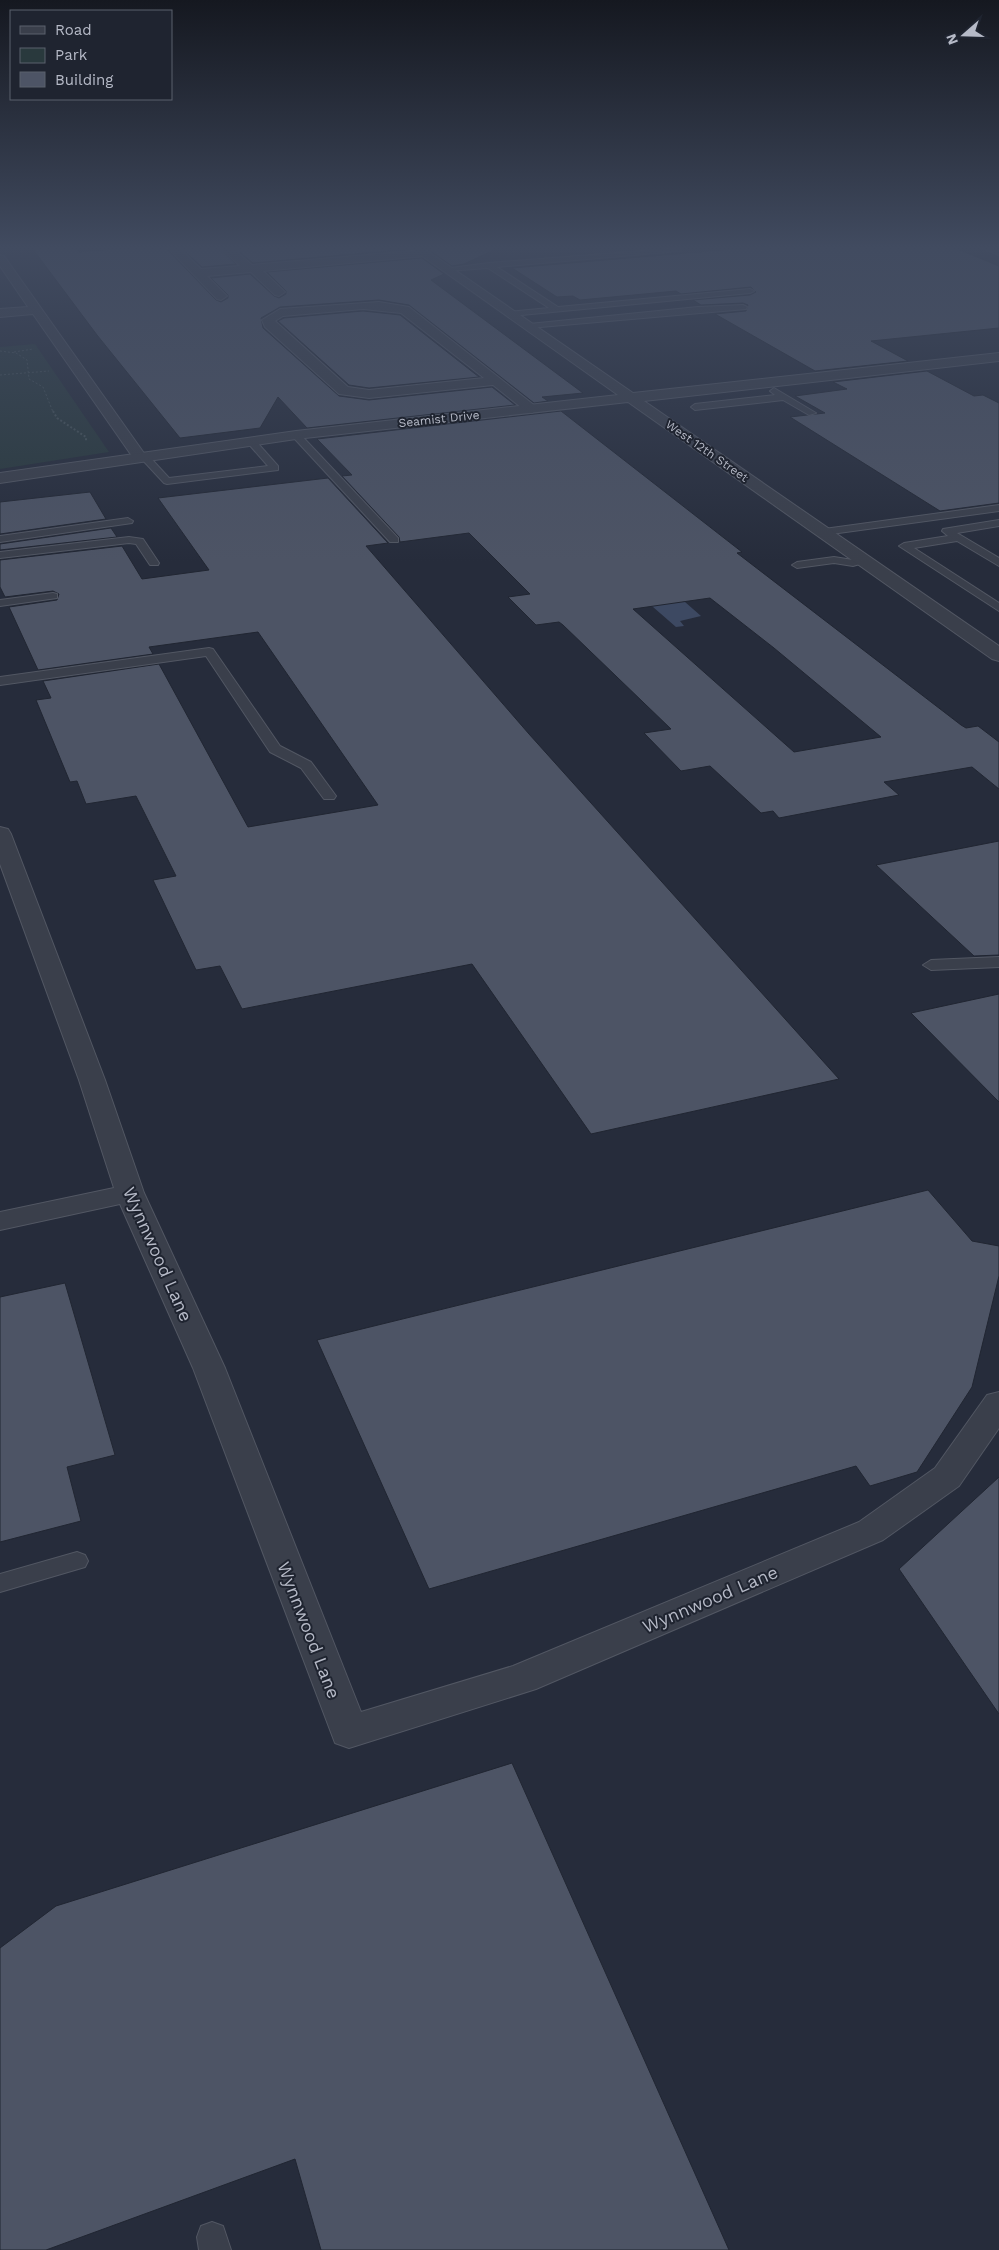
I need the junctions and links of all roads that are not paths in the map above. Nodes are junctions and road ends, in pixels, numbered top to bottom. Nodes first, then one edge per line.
1 (68, 353) edge
2 (302, 353) edge
3 (460, 353) edge
4 (567, 353) edge
5 (999, 357) edge
6 (496, 381) junction
7 (761, 383) junction
8 (784, 397) junction
9 (630, 398) junction
10 (695, 408) dead end
11 (532, 409) junction
12 (812, 413) dead end
13 (296, 435) junction
14 (251, 441) junction
15 (141, 456) junction
16 (0, 478) edge
17 (999, 508) edge
18 (962, 513) junction
19 (128, 522) dead end
20 (999, 524) edge
21 (982, 526) junction
22 (824, 532) junction
23 (959, 538) junction
24 (0, 539) edge
25 (394, 540) dead end
26 (0, 555) edge
27 (859, 562) junction
28 (154, 563) dead end
29 (999, 563) edge
30 (797, 565) dead end
31 (810, 574) dead end
32 (53, 596) dead end
33 (0, 603) edge
34 (999, 608) edge
35 (999, 655) edge
36 (0, 680) edge
37 (329, 796) dead end
38 (0, 834) edge
39 (999, 962) edge
40 (930, 965) dead end
41 (130, 1193) junction
42 (0, 1221) edge
43 (999, 1403) edge
44 (77, 1561) dead end
45 (0, 1582) edge

1 - 15 street
2 - 6 street
3 - 6 street
4 - 9 street, West 12th Street
5 - 7 street, Seamist Drive
6 - 11 street
7 - 8 lane
7 - 9 street, Seamist Drive
8 - 10 lane
8 - 12 lane
9 - 11 street, Seamist Drive
9 - 22 street, West 12th Street
11 - 13 street, Seamist Drive
13 - 14 street, Seamist Drive
13 - 25 lane
14 - 15 street, Seamist Drive
14 - 15 lane
15 - 16 street, Seamist Drive
17 - 18 lane
18 - 21 lane
18 - 22 lane
19 - 24 lane
20 - 21 lane
21 - 23 lane
22 - 27 street, West 12th Street
23 - 29 lane
23 - 34 lane
26 - 28 lane
27 - 30 lane
27 - 31 lane
27 - 35 street, West 12th Street
32 - 33 lane
36 - 37 lane
38 - 41 street, Wynnwood Lane
39 - 40 lane
41 - 42 street
41 - 43 street, Wynnwood Lane
44 - 45 lane

